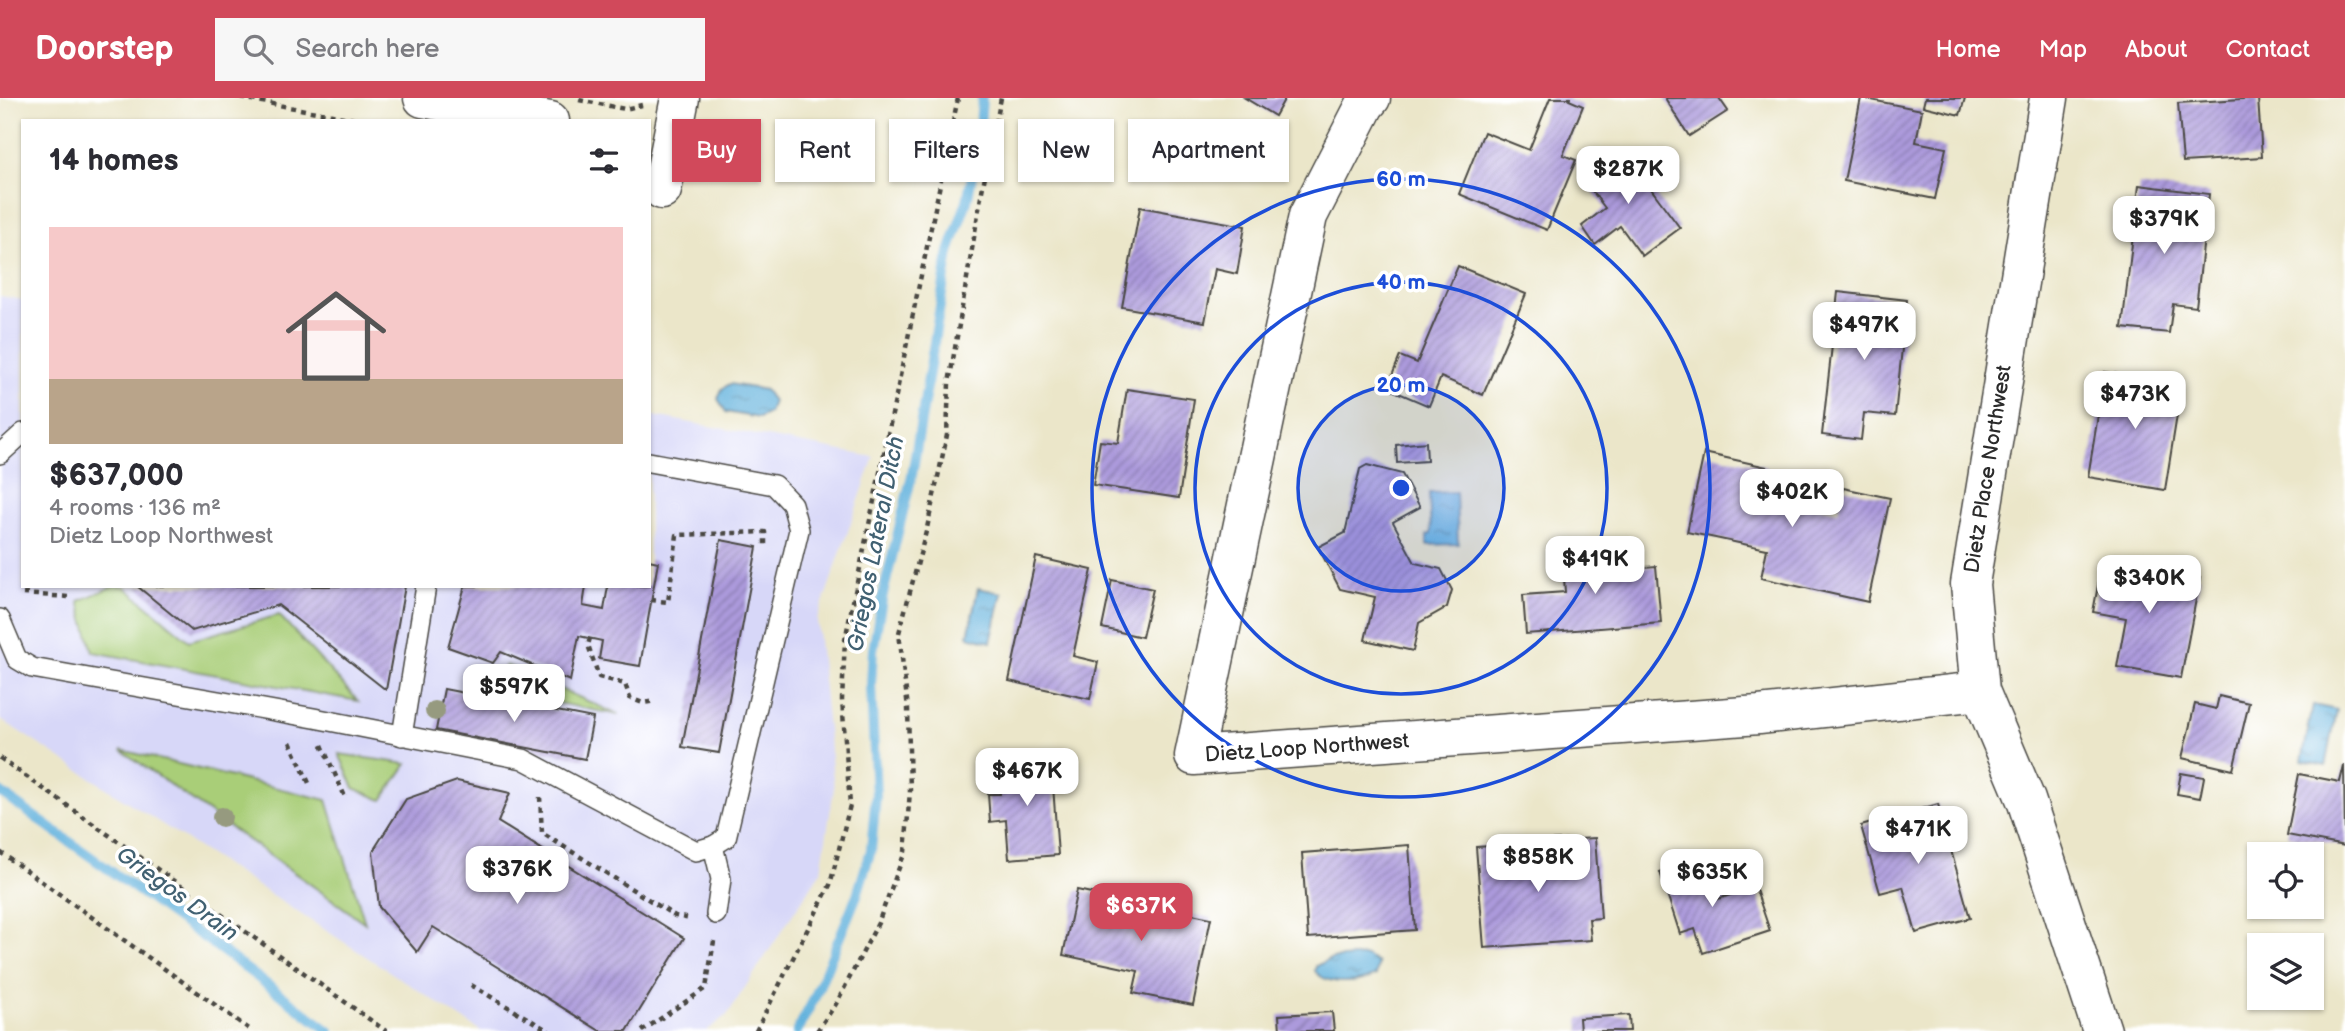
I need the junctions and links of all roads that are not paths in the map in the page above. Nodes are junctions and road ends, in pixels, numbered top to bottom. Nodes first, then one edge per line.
1 (423, 98) edge
2 (1371, 98) edge
3 (2049, 98) edge
4 (539, 119) edge
5 (662, 121) edge
6 (663, 190) dead end
7 (21, 435) edge
8 (0, 454) edge
9 (651, 462) edge
10 (426, 588) edge
11 (0, 619) edge
12 (1980, 691) junction
13 (402, 736) junction
14 (713, 846) junction
15 (716, 914) dead end
16 (2102, 1031) edge

1 - 4 street
2 - 12 street, Dietz Loop Northwest
3 - 12 street, Dietz Place Northwest
5 - 6 street
7 - 8 lane
9 - 14 lane
10 - 13 lane
11 - 13 lane
12 - 16 street, Dietz Place Northwest
13 - 14 lane
14 - 15 lane

